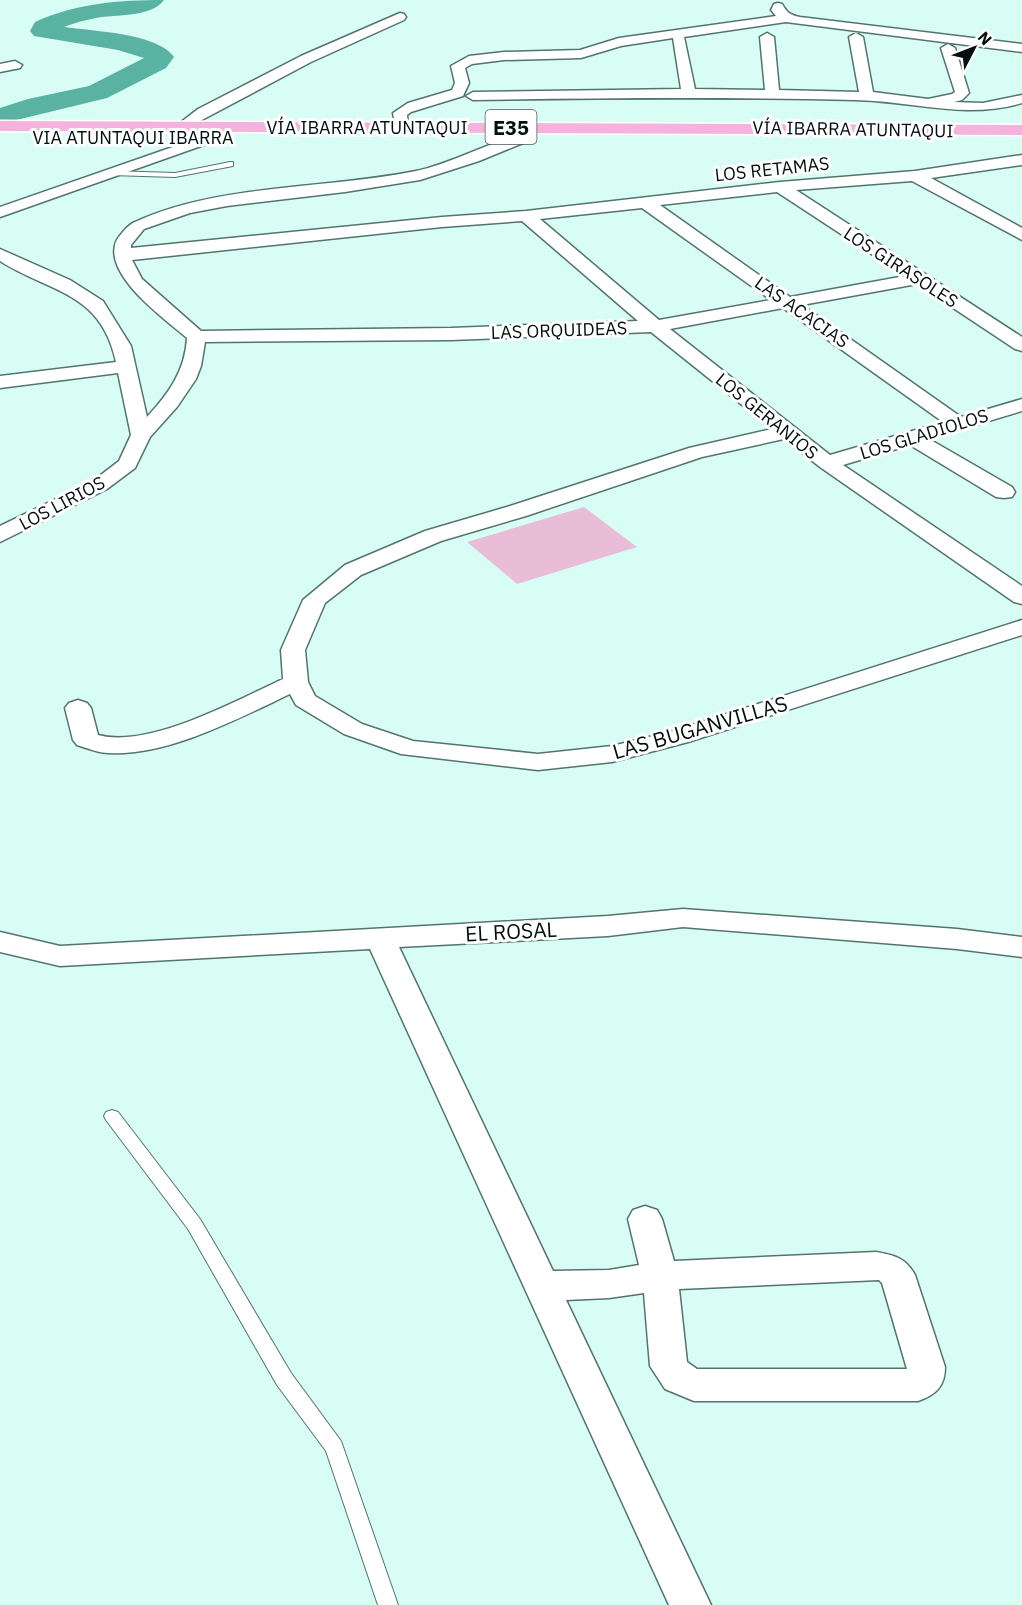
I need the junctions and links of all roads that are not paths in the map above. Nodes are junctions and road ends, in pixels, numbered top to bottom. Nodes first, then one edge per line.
1 (781, 0) edge
2 (400, 17) dead end
3 (786, 18) junction
4 (766, 37) dead end
5 (856, 37) dead end
6 (679, 39) dead end
7 (948, 48) dead end
8 (1022, 48) edge
9 (15, 65) dead end
10 (0, 68) edge
11 (689, 95) junction
12 (772, 95) junction
13 (473, 96) dead end
14 (867, 96) junction
15 (1022, 99) edge
16 (933, 102) junction
17 (0, 126) edge
18 (183, 126) junction
19 (401, 127) junction
20 (1022, 130) edge
21 (0, 137) edge
22 (213, 137) junction
23 (523, 138) junction
24 (1022, 140) edge
25 (1022, 160) edge
26 (230, 164) dead end
27 (111, 173) junction
28 (915, 176) junction
29 (780, 187) junction
30 (645, 202) junction
31 (0, 212) edge
32 (526, 216) junction
33 (1022, 235) edge
34 (0, 254) edge
35 (123, 254) junction
36 (918, 279) junction
37 (789, 302) junction
38 (655, 326) junction
39 (196, 337) junction
40 (1022, 345) edge
41 (127, 366) junction
42 (0, 382) edge
43 (1022, 405) edge
44 (958, 424) junction
45 (786, 432) junction
46 (141, 435) junction
47 (913, 438) junction
48 (827, 463) junction
49 (1004, 492) dead end
50 (0, 535) edge
51 (1022, 597) edge
52 (1019, 632) edge
53 (296, 682) junction
54 (78, 708) dead end
55 (380, 938) junction
56 (0, 942) edge
57 (1022, 947) edge
58 (112, 1116) dead end
59 (645, 1219) dead end
60 (660, 1276) junction
61 (542, 1286) junction
62 (388, 1605) edge
63 (690, 1605) edge

1 - 3 street
2 - 18 street
3 - 8 street
3 - 19 street
4 - 12 street
5 - 14 street
6 - 11 street
7 - 16 street
9 - 10 street
11 - 12 street
11 - 13 street
12 - 14 street
14 - 16 street
15 - 16 street
17 - 18 highway, VÍA IBARRA ATUNTAQUI / E35
18 - 19 highway, VÍA IBARRA ATUNTAQUI / E35
19 - 20 highway, VÍA IBARRA ATUNTAQUI / E35
21 - 22 highway, VIA ATUNTAQUI IBARRA / E35
22 - 23 highway, VIA ATUNTAQUI IBARRA / E35
22 - 27 street
23 - 24 highway, VIA ATUNTAQUI IBARRA / E35
23 - 35 street
25 - 28 street, LOS RETAMAS
26 - 27 lane
27 - 31 street
28 - 29 street, LOS RETAMAS
28 - 33 street
29 - 30 street, LOS RETAMAS
29 - 36 street, LOS GIRASOLES
30 - 32 street, LOS RETAMAS
30 - 37 street, LAS ACACIAS
32 - 35 street, LOS RETAMAS
32 - 38 street, LOS GERANIOS
34 - 41 street
35 - 39 street
36 - 37 street, LAS ORQUIDEAS
36 - 40 street, LOS GIRASOLES
37 - 38 street, LAS ORQUIDEAS
37 - 44 street, LAS ACACIAS
38 - 39 street, LAS ORQUIDEAS
38 - 45 street, LOS GERANIOS
39 - 46 street, LOS LIRIOS
41 - 42 street
41 - 46 street
43 - 44 street, LOS GLADIOLOS
44 - 47 street, LOS GLADIOLOS
45 - 48 street, LOS GERANIOS
45 - 53 street
46 - 50 street, LOS LIRIOS
47 - 48 street, LOS GLADIOLOS
47 - 49 street
48 - 51 street, LOS GERANIOS
52 - 53 street, LAS BUGANVILLAS
53 - 54 street
55 - 56 street, EL ROSAL
55 - 57 street, EL ROSAL
55 - 61 street
58 - 62 lane
59 - 60 street
60 - 60 street
60 - 61 street
61 - 63 street

